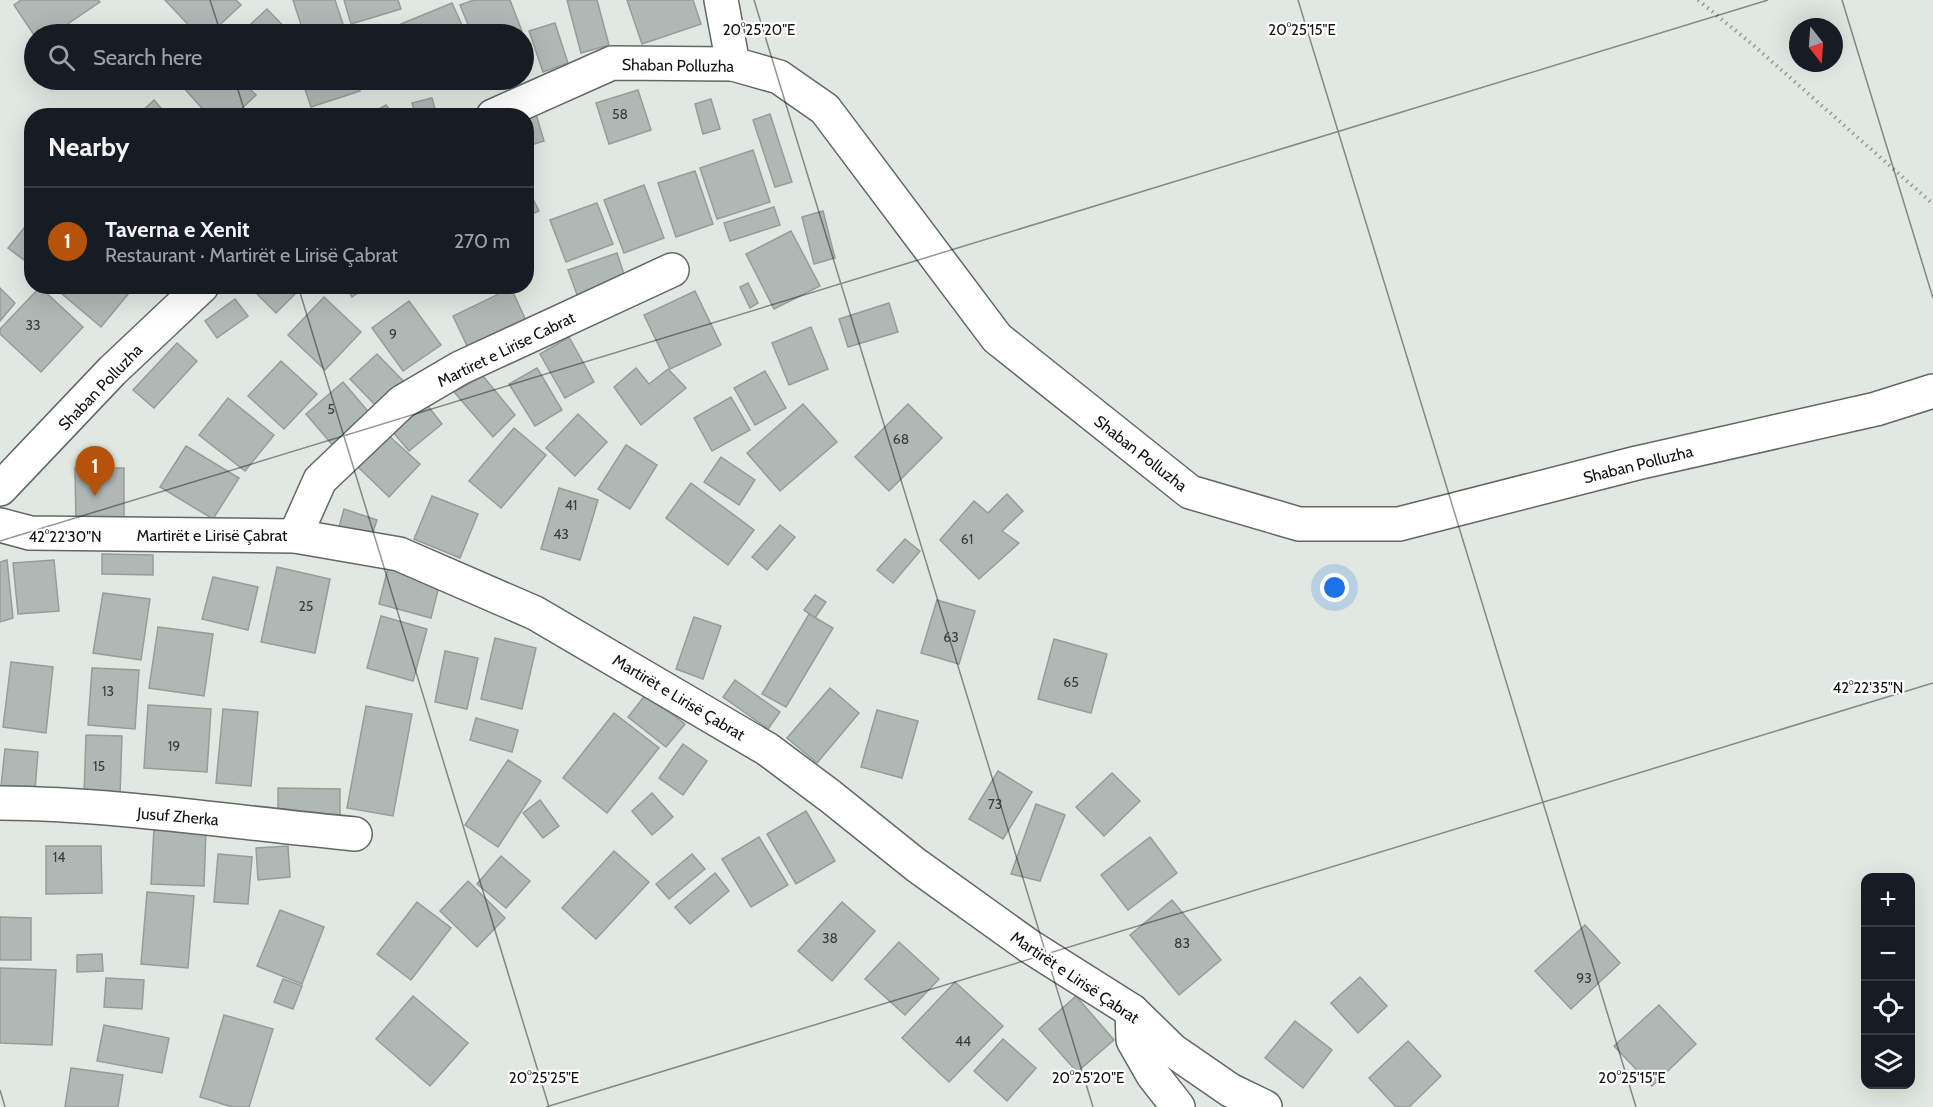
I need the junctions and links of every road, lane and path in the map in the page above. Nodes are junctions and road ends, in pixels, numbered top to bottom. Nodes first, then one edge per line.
1 (721, 0) edge
2 (1698, 0) edge
3 (733, 63) junction
4 (511, 108) edge
5 (1933, 204) edge
6 (672, 270) dead end
7 (194, 294) edge
8 (1933, 391) edge
9 (0, 489) edge
10 (0, 525) edge
11 (295, 536) junction
12 (0, 803) edge
13 (355, 834) dead end
14 (1132, 1011) junction
15 (1178, 1107) edge
16 (1265, 1107) edge

1 - 3 street
2 - 5 path
3 - 4 street, Shaban Polluzha
3 - 8 street, Shaban Polluzha
6 - 11 street, Martiret e Lirise Cabrat
7 - 9 street, Shaban Polluzha
10 - 11 street, Martirët e Lirisë Çabrat
11 - 14 street, Martirët e Lirisë Çabrat
12 - 13 street, Jusuf Zherka
14 - 15 street
14 - 16 street, Martirët e Lirisë Çabrat

